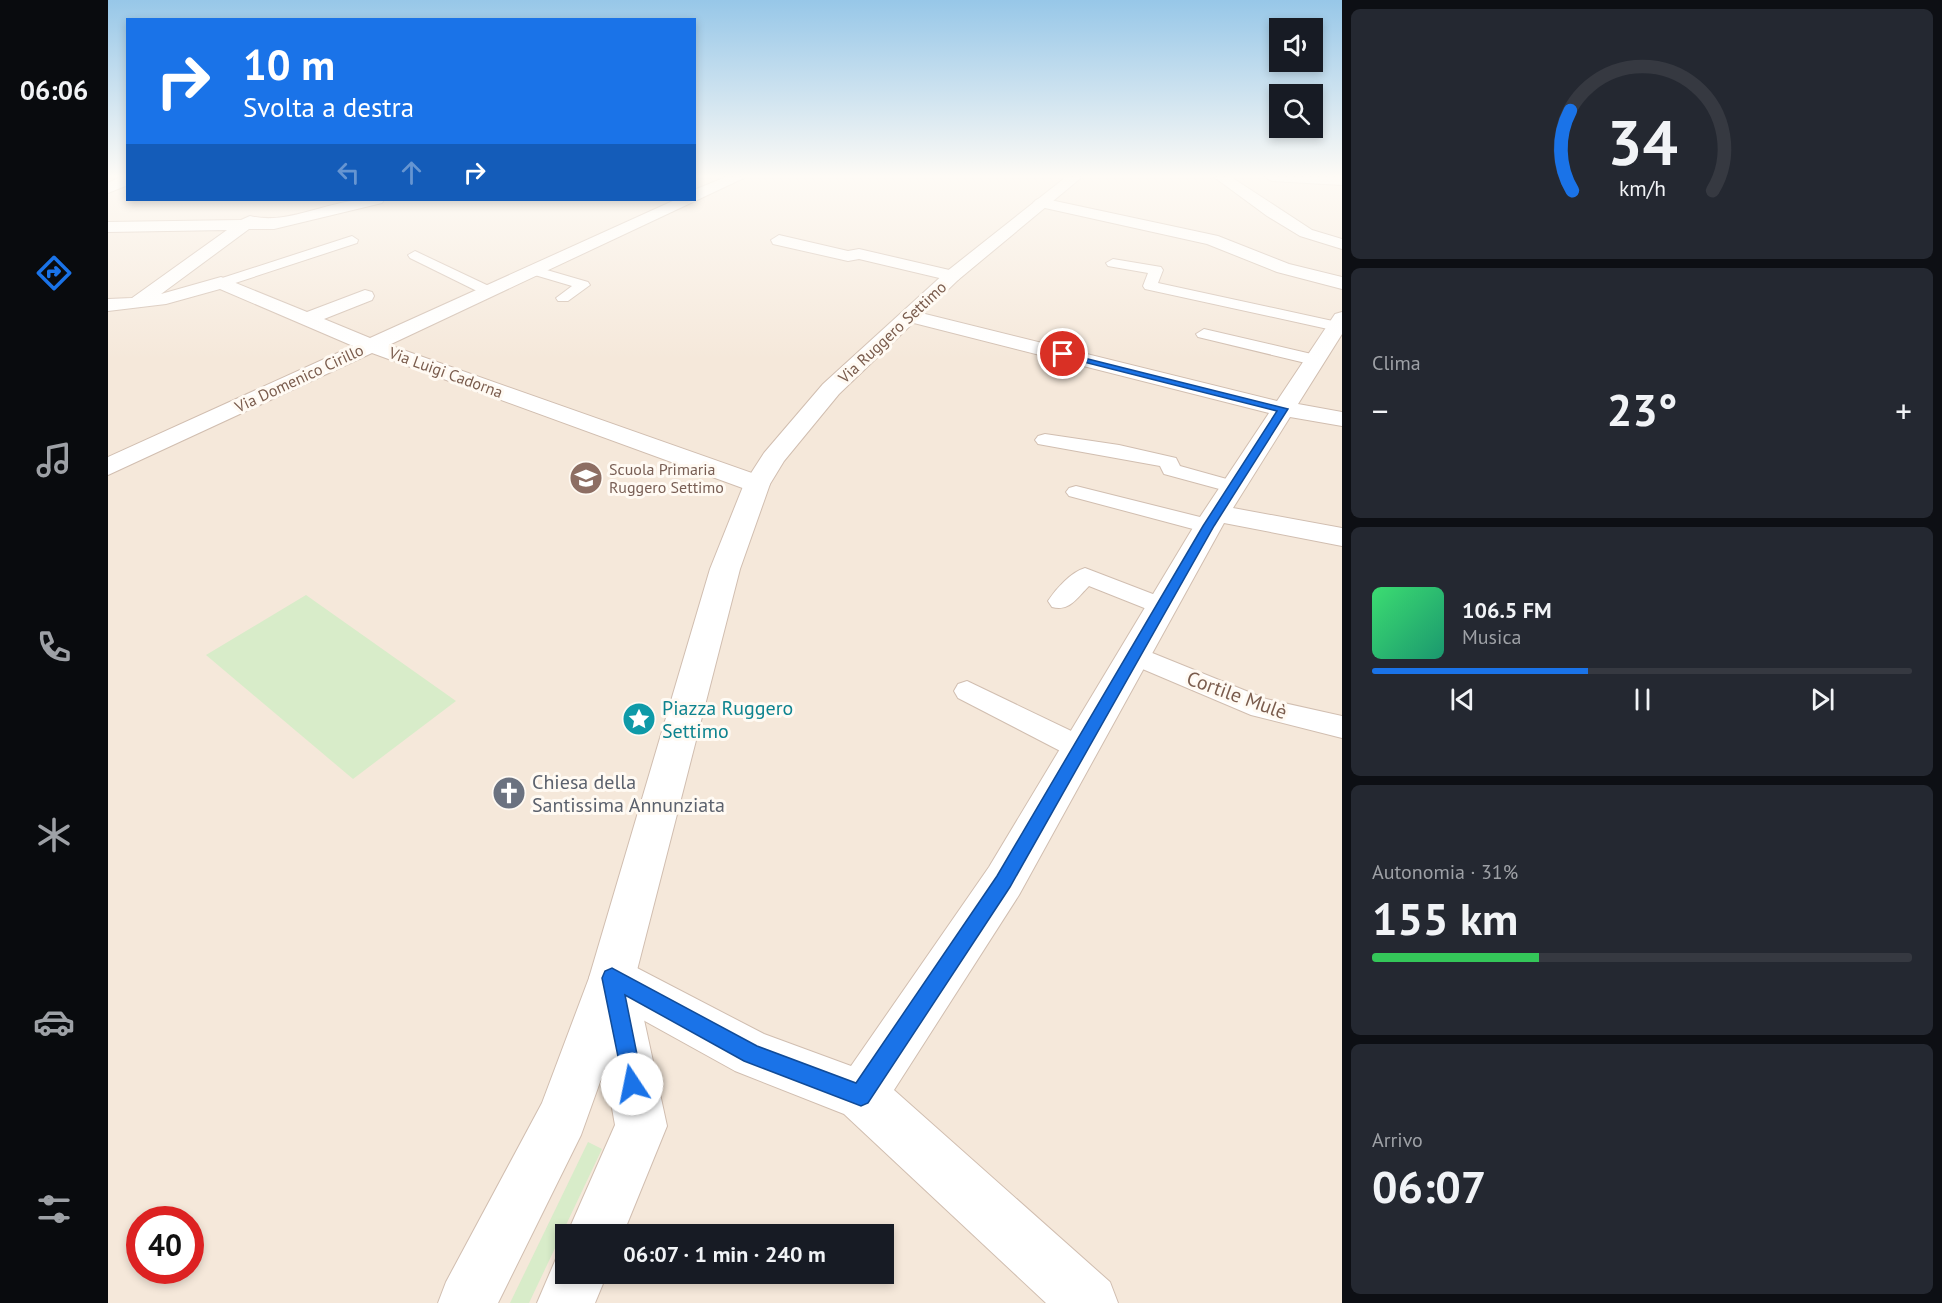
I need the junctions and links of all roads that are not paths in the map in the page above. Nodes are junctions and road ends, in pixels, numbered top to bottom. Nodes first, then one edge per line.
1 (227, 238) edge
2 (603, 238) edge
3 (999, 238) edge
4 (1202, 238) edge
5 (1322, 238) edge
6 (352, 240) dead end
7 (779, 240) dead end
8 (1342, 244) edge
9 (415, 255) dead end
10 (1113, 263) dead end
11 (533, 270) junction
12 (952, 276) junction
13 (221, 283) junction
14 (1342, 283) edge
15 (488, 291) junction
16 (366, 296) dead end
17 (563, 298) dead end
18 (135, 304) junction
19 (108, 305) edge
20 (909, 316) junction
21 (307, 319) junction
22 (1339, 322) edge
23 (108, 323) edge
24 (1204, 334) dead end
25 (369, 345) junction
26 (1314, 360) junction
27 (1283, 409) junction
28 (1342, 419) edge
29 (1045, 440) dead end
30 (108, 467) edge
31 (757, 484) junction
32 (1076, 492) dead end
33 (1219, 509) junction
34 (1342, 537) edge
35 (1060, 601) dead end
36 (1162, 607) junction
37 (1135, 655) junction
38 (967, 691) dead end
39 (1342, 727) edge
40 (1080, 748) junction
41 (612, 978) junction
42 (861, 1095) junction
43 (599, 1224) edge
44 (574, 1284) edge
45 (467, 1303) edge
46 (566, 1303) edge
47 (1089, 1303) edge

1 - 18 street
2 - 11 street, Via Domenico Cirillo
3 - 12 street, Via Ruggero Settimo
4 - 14 street
5 - 8 street
6 - 13 lane
7 - 12 street
9 - 15 lane
10 - 22 lane
11 - 15 street, Via Domenico Cirillo
11 - 17 lane
12 - 20 street, Via Ruggero Settimo
13 - 18 street
13 - 21 street, Via Luigi Cadorna
15 - 25 street, Via Domenico Cirillo
16 - 21 street
18 - 19 street
18 - 23 street
20 - 27 street
20 - 31 street, Via Ruggero Settimo
21 - 25 street, Via Luigi Cadorna
22 - 26 street
24 - 26 lane
25 - 30 street, Via Domenico Cirillo
25 - 31 street, Via Luigi Cadorna
26 - 27 street
27 - 28 street
27 - 33 street
29 - 33 lane
31 - 41 street
32 - 33 lane
33 - 34 street
33 - 36 street
35 - 36 lane
36 - 37 street
37 - 39 lane, Cortile Mulè
37 - 40 street
38 - 40 lane
40 - 42 street
41 - 42 street
41 - 43 street
41 - 45 street
42 - 47 street
44 - 46 street

